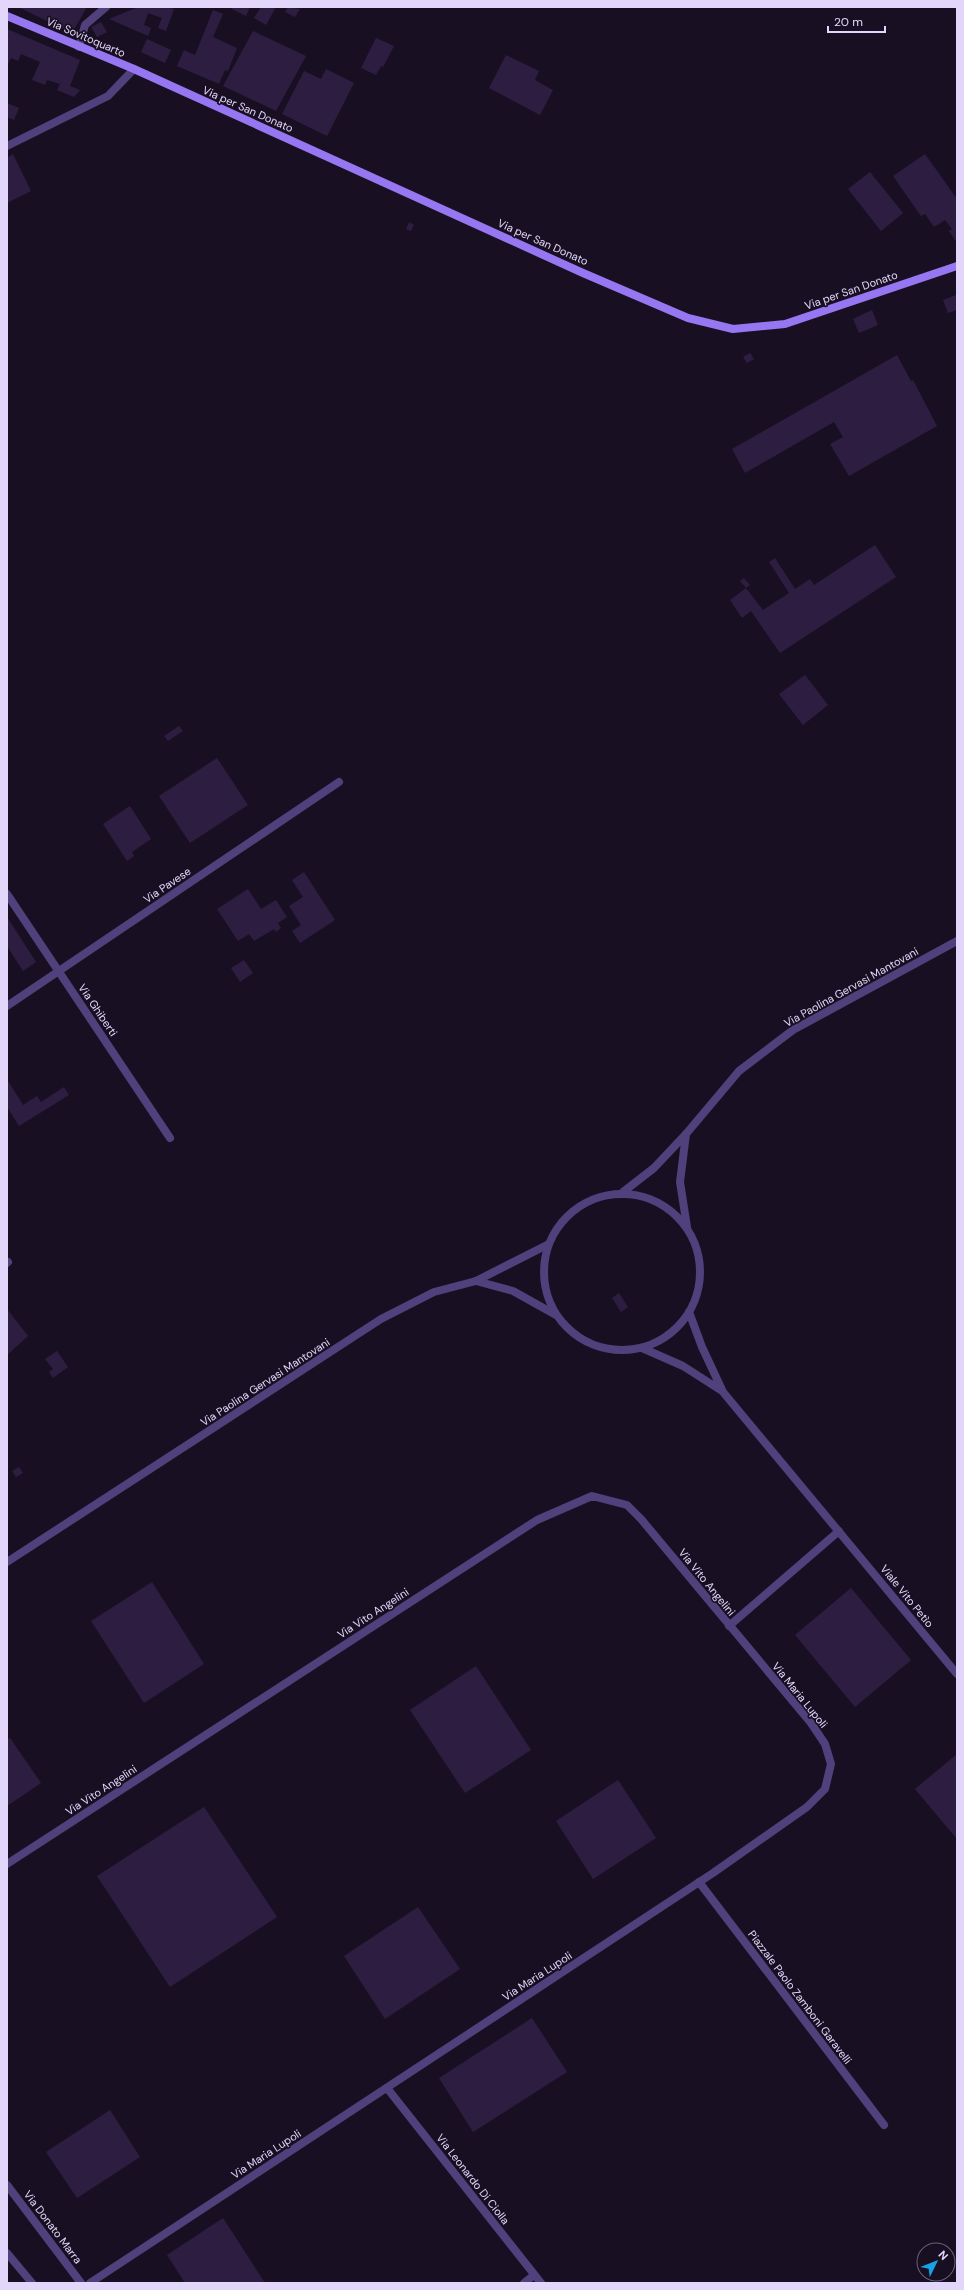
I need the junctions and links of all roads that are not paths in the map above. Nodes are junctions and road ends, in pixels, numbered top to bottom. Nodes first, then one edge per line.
1 (106, 7) edge
2 (7, 16) edge
3 (79, 47) junction
4 (134, 69) junction
5 (7, 146) edge
6 (957, 265) edge
7 (339, 782) dead end
8 (7, 894) edge
9 (957, 941) edge
10 (60, 972) junction
11 (7, 1006) edge
12 (686, 1134) junction
13 (170, 1138) dead end
14 (623, 1192) junction
15 (687, 1227) junction
16 (547, 1245) junction
17 (476, 1281) junction
18 (690, 1312) junction
19 (556, 1315) junction
20 (642, 1348) junction
21 (723, 1392) junction
22 (839, 1531) junction
23 (7, 1562) edge
24 (729, 1626) junction
25 (957, 1674) edge
26 (7, 1864) edge
27 (699, 1882) junction
28 (387, 2088) junction
29 (884, 2125) dead end
30 (7, 2185) edge
31 (7, 2253) edge
32 (534, 2275) junction
33 (32, 2283) edge
34 (81, 2283) edge
35 (90, 2283) edge
36 (524, 2283) edge
37 (541, 2283) edge

1 - 3 street
2 - 3 street, Via Sovitoquarto
3 - 4 street, Via Sovitoquarto
4 - 5 street
4 - 6 street, Via per San Donato
7 - 10 street, Via Pavese
8 - 10 street, Via Ghiberti
9 - 12 street, Via Paolina Gervasi Mantovani
10 - 11 street, Via Pavese
10 - 13 street, Via Ghiberti
12 - 14 street, Via Paolina Gervasi Mantovani
12 - 15 street
14 - 15 street
14 - 16 street
15 - 18 street
16 - 17 street, Via Paolina Gervasi Mantovani
16 - 19 street
17 - 19 street
17 - 23 street, Via Paolina Gervasi Mantovani
18 - 20 street
18 - 21 street
19 - 20 street
20 - 21 street
21 - 22 street, Viale Vito Petìo
22 - 24 street
22 - 25 street, Viale Vito Petìo
24 - 26 street, Via Vito Angelini
24 - 27 street, Via Maria Lupoli
27 - 28 street, Via Maria Lupoli
27 - 29 street, Piazzale Paolo Zamboni Garavelli
28 - 32 street, Via Leonardo Di Ciolla
28 - 35 street, Via Maria Lupoli
30 - 34 street, Via Donato Marra
31 - 33 street
32 - 36 street
32 - 37 street, Via Leonardo Di Ciolla

